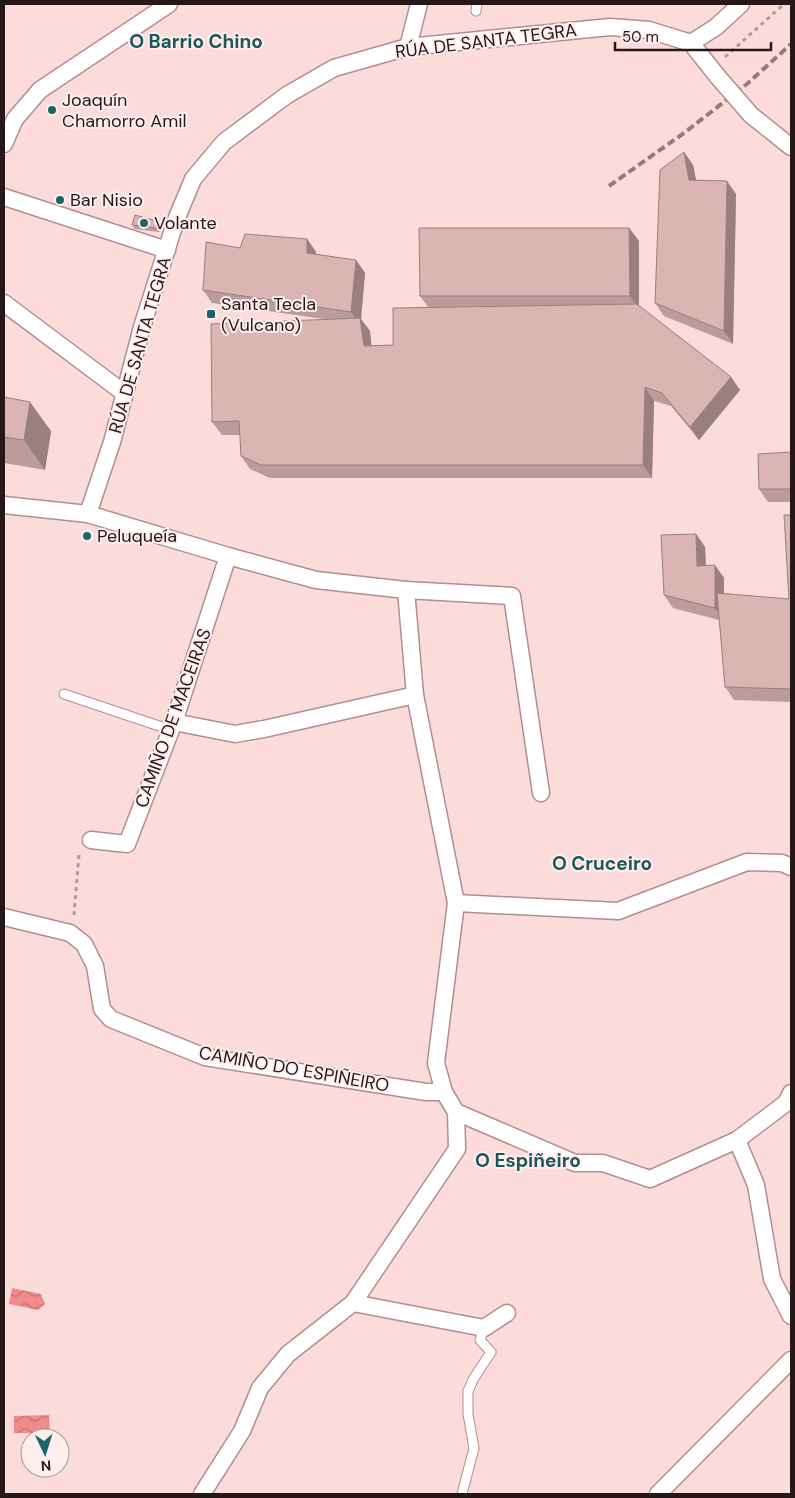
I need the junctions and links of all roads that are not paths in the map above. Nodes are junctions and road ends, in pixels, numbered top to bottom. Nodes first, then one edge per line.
1 (169, 4) edge
2 (419, 4) edge
3 (741, 4) edge
4 (691, 43) junction
5 (408, 47) junction
6 (4, 144) edge
7 (791, 148) edge
8 (4, 197) edge
9 (167, 250) junction
10 (4, 303) edge
11 (124, 393) junction
12 (4, 505) edge
13 (88, 514) junction
14 (228, 556) junction
15 (406, 590) junction
16 (64, 694) dead end
17 (414, 696) junction
18 (173, 726) junction
19 (541, 793) dead end
20 (91, 840) road end
21 (791, 867) edge
22 (456, 903) junction
23 (4, 917) edge
24 (444, 1092) junction
25 (791, 1093) edge
26 (456, 1112) junction
27 (737, 1140) junction
28 (353, 1303) junction
29 (506, 1314) dead end
30 (791, 1316) edge
31 (484, 1328) junction
32 (791, 1360) edge
33 (202, 1494) edge
34 (462, 1494) edge
35 (658, 1494) edge

1 - 6 street
2 - 5 street
3 - 4 street
4 - 5 street, RÚA DE SANTA TEGRA
4 - 7 street, bridge
5 - 9 street, RÚA DE SANTA TEGRA
8 - 9 street
9 - 11 street, RÚA DE SANTA TEGRA
10 - 11 street
11 - 13 street, RÚA DE SANTA TEGRA
12 - 13 street
13 - 14 street
14 - 15 street
14 - 18 street, CAMIÑO DE MACEIRAS
15 - 17 street
15 - 19 street
16 - 18 lane
17 - 18 street
17 - 22 street
18 - 20 street, CAMIÑO DE MACEIRAS
21 - 22 street
22 - 24 street
23 - 24 street, CAMIÑO DO ESPIÑEIRO
24 - 26 street
25 - 27 street
26 - 27 street
26 - 28 street
27 - 30 street
28 - 31 street
28 - 33 street
29 - 31 street
31 - 34 lane
32 - 35 street

